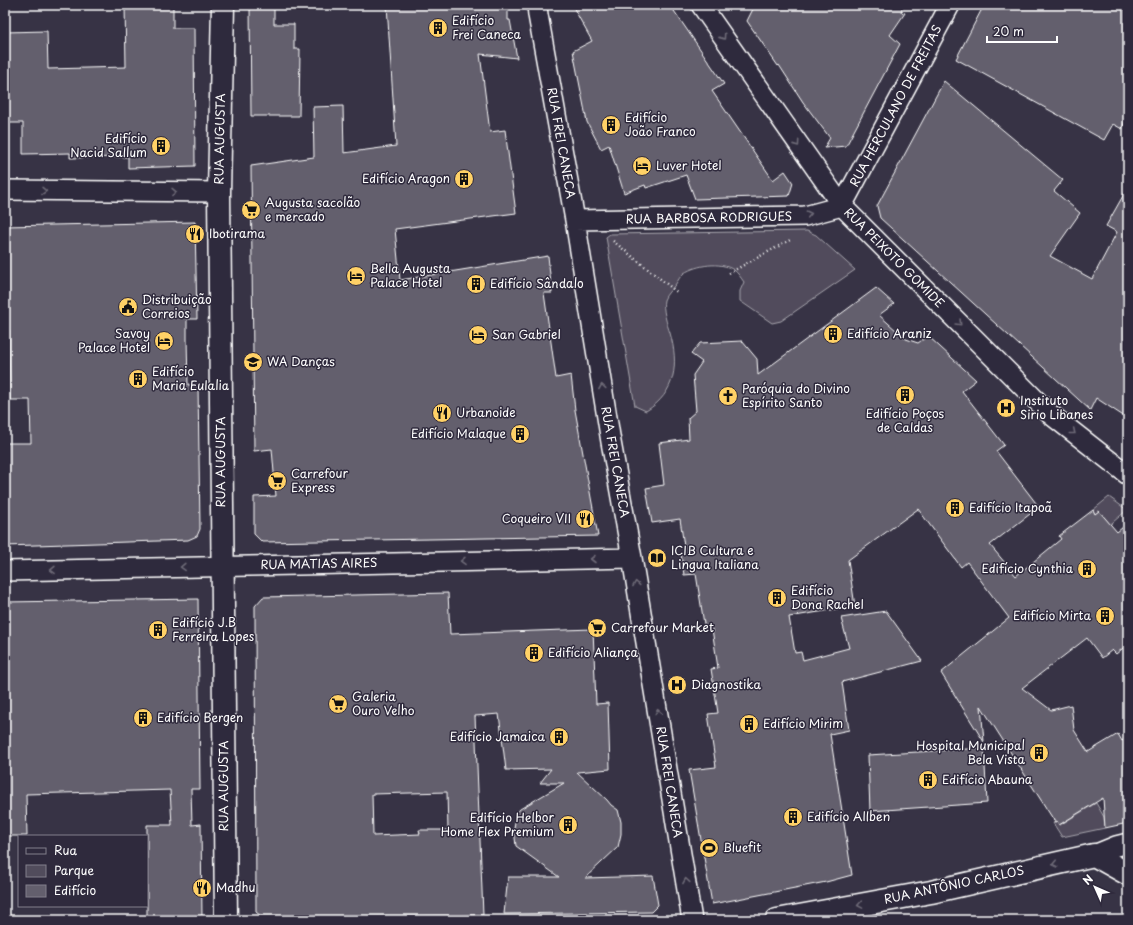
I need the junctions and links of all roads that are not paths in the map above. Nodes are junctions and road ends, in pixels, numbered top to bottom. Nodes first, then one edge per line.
1 (223, 5) edge
2 (537, 5) edge
3 (950, 5) edge
4 (710, 10) edge
5 (5, 190) edge
6 (219, 192) junction
7 (842, 206) junction
8 (575, 220) junction
9 (1128, 475) edge
10 (632, 558) junction
11 (222, 566) junction
12 (5, 571) edge
13 (1128, 843) edge
14 (1094, 855) junction
15 (1128, 874) edge
16 (226, 920) edge
17 (692, 920) edge
18 (777, 920) edge

1 - 6 main road, RUA AUGUSTA
2 - 8 street, RUA FREI CANECA
3 - 7 street, RUA HERCULANO DE FREITAS
4 -> 7 street, RUA PEIXOTO GOMIDE
5 -> 6 street
6 - 11 main road, RUA AUGUSTA
8 -> 7 street, RUA BARBOSA RODRIGUES
7 -> 9 street, RUA PEIXOTO GOMIDE
10 -> 8 street, RUA FREI CANECA
10 -> 11 street, RUA MATIAS AIRES
17 -> 10 street, RUA FREI CANECA
11 -> 12 street, RUA MATIAS AIRES
11 - 16 main road, RUA AUGUSTA
13 - 14 street, RUA ANTÔNIO CARLOS
14 - 15 main road
14 -> 18 main road, RUA ANTÔNIO CARLOS

